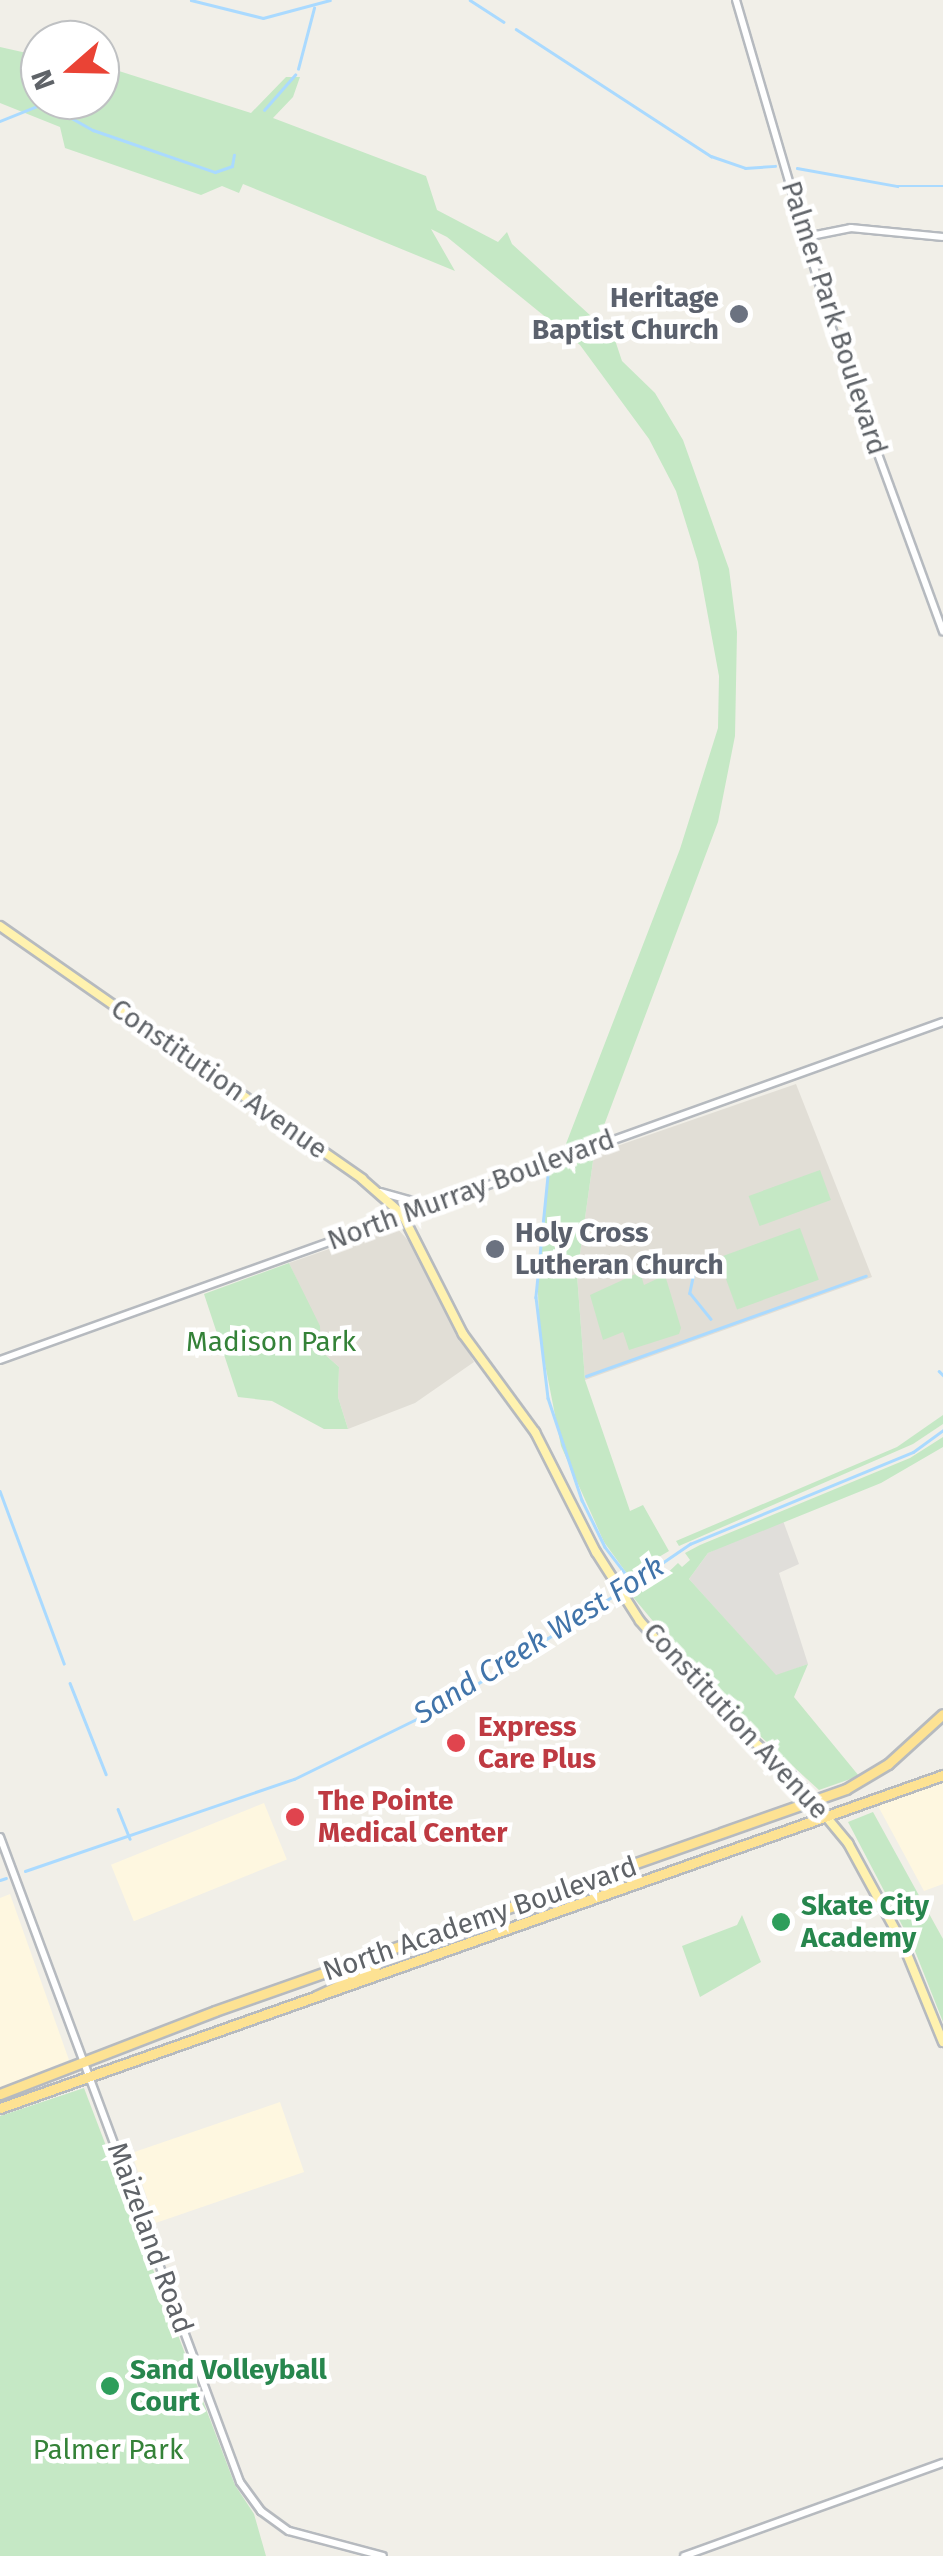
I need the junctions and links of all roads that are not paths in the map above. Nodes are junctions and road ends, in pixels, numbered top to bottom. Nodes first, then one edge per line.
1 (736, 0) edge
2 (806, 237) junction
3 (943, 237) edge
4 (943, 632) edge
5 (0, 926) edge
6 (943, 1022) edge
7 (380, 1192) junction
8 (428, 1205) junction
9 (402, 1214) junction
10 (0, 1360) edge
11 (943, 1714) edge
12 (943, 1775) edge
13 (816, 1802) junction
14 (827, 1816) junction
15 (0, 1837) edge
16 (386, 1952) junction
17 (314, 1998) junction
18 (943, 2042) edge
19 (86, 2062) junction
20 (91, 2076) junction
21 (0, 2094) edge
22 (0, 2108) edge
23 (943, 2463) edge
24 (383, 2556) edge
25 (684, 2556) edge

1 - 2 main road, Palmer Park Boulevard
2 - 3 main road
2 - 4 main road, Palmer Park Boulevard
5 - 7 main road, Constitution Avenue
6 - 8 main road, North Murray Boulevard
7 - 8 main road
7 - 9 main road, Constitution Avenue
8 - 9 main road, North Murray Boulevard
9 - 10 main road, North Murray Boulevard
9 - 13 main road, Constitution Avenue
11 - 13 highway, North Academy Boulevard
12 - 14 highway, North Academy Boulevard
13 - 14 main road, Constitution Avenue
13 - 16 highway, North Academy Boulevard
14 - 17 highway, North Academy Boulevard
14 - 18 main road, Constitution Avenue
15 - 19 main road, Maizeland Road
16 - 17 highway
16 - 19 highway, North Academy Boulevard
17 - 20 highway, North Academy Boulevard
19 - 20 main road, Maizeland Road
19 - 21 highway, North Academy Boulevard
20 - 22 highway, North Academy Boulevard
20 - 24 main road, Maizeland Road
23 - 25 main road

